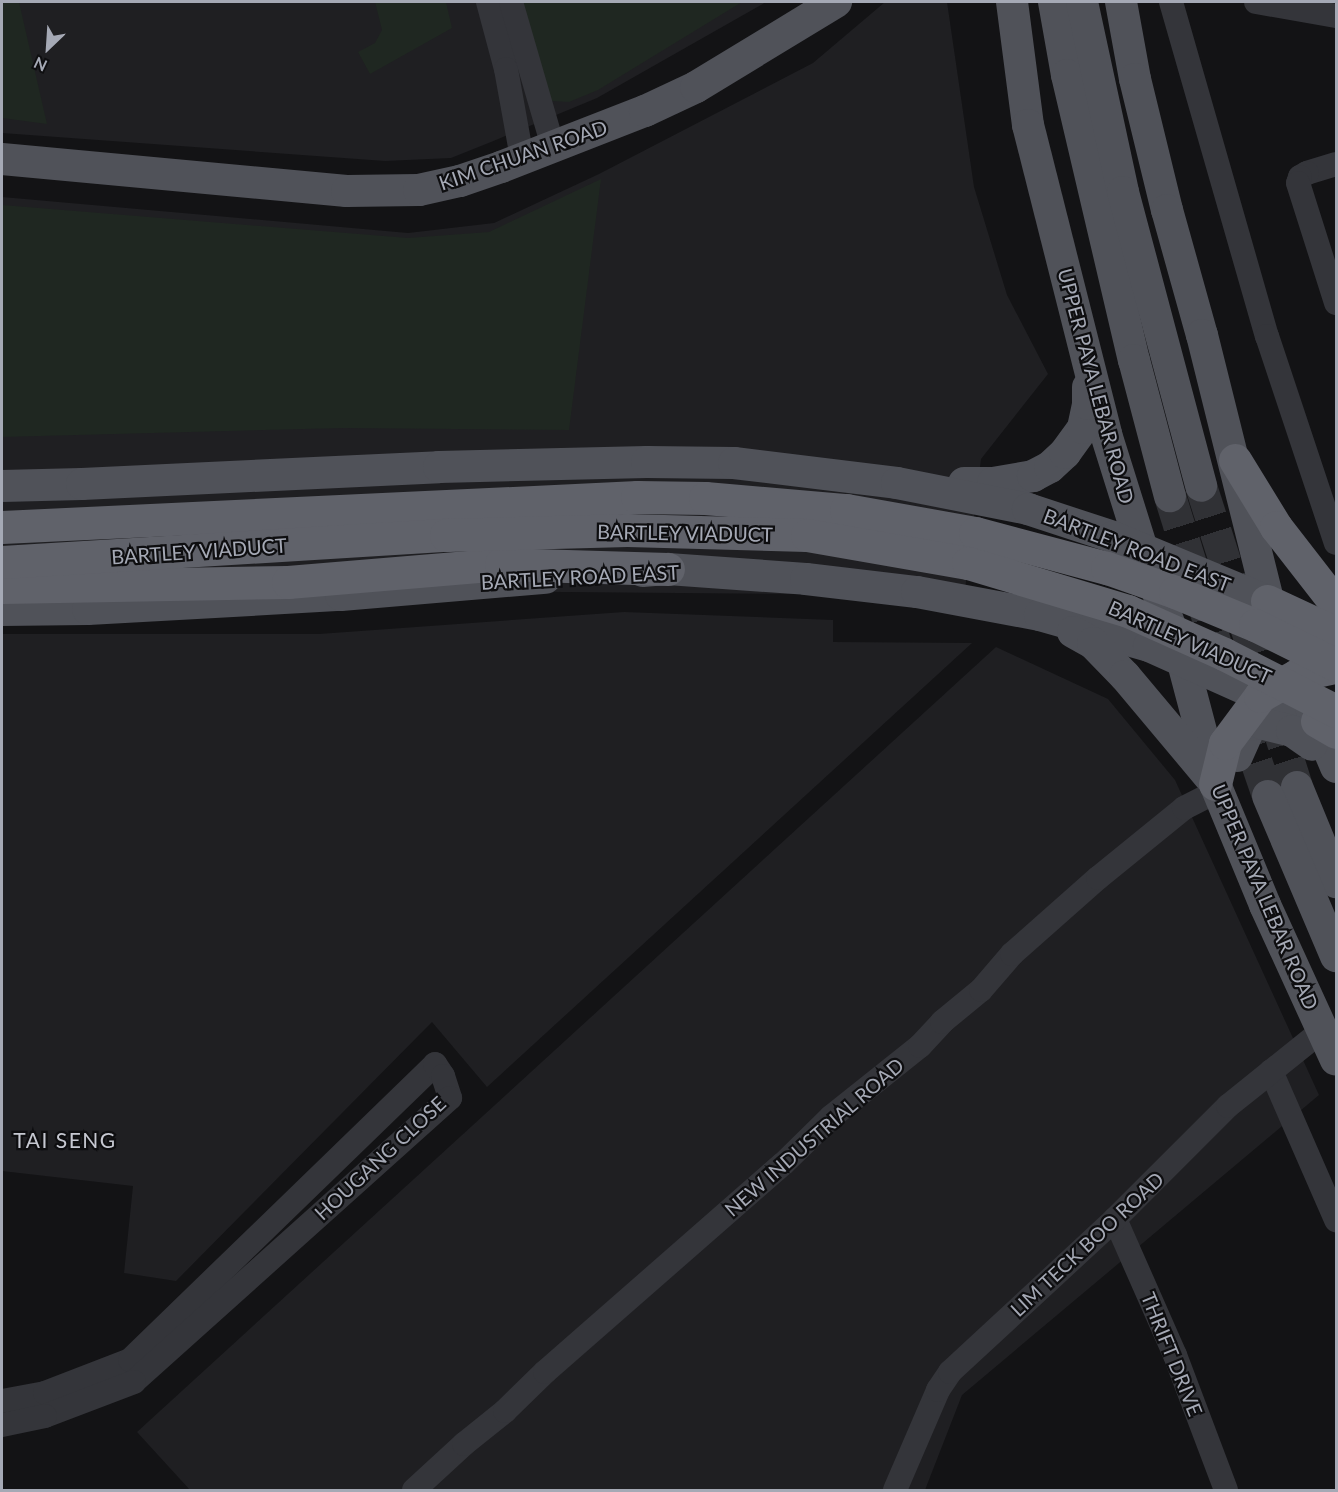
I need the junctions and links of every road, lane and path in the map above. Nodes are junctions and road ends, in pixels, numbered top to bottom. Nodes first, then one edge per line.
1 (488, 2) edge
2 (512, 2) edge
3 (836, 2) edge
4 (1012, 2) edge
5 (1054, 2) edge
6 (1082, 2) edge
7 (1121, 2) edge
8 (1171, 2) edge
9 (1256, 2) edge
10 (1336, 17) edge
11 (553, 147) junction
12 (522, 158) junction
13 (2, 159) edge
14 (1336, 164) edge
15 (1336, 303) edge
16 (1083, 342) junction
17 (1234, 460) junction
18 (897, 483) junction
19 (2, 486) edge
20 (1201, 486) tunnel mouth
21 (1170, 496) tunnel mouth
22 (2, 527) edge
23 (1336, 543) edge
24 (1142, 549) junction
25 (2, 562) edge
26 (668, 569) junction
27 (2, 587) edge
28 (1267, 601) junction
29 (1336, 604) edge
30 (2, 610) edge
31 (1040, 615) junction
32 (1336, 633) edge
33 (1182, 659) junction
34 (1336, 666) edge
35 (1296, 675) junction
36 (1260, 696) junction
37 (1332, 738) edge
38 (1216, 787) junction
39 (1231, 825) junction
40 (1336, 882) edge
41 (1336, 956) edge
42 (1323, 1030) junction
43 (1336, 1060) edge
44 (1271, 1071) junction
45 (1115, 1219) junction
46 (1336, 1220) edge
47 (2, 1401) edge
48 (2, 1425) edge
49 (414, 1491) edge
50 (895, 1491) edge
51 (1226, 1491) edge

1 - 12 street
2 - 11 street
3 - 11 main road, KIM CHUAN ROAD
4 - 16 main road, UPPER PAYA LEBAR ROAD
5 - 21 main road
6 - 20 main road
7 - 17 main road
8 - 23 street
9 - 10 street
11 - 12 main road, KIM CHUAN ROAD
12 - 13 main road, KIM CHUAN ROAD
14 - 15 street
16 - 18 main road
16 - 24 main road, UPPER PAYA LEBAR ROAD
17 - 28 main road
17 - 29 highway
18 - 19 main road, BARTLEY ROAD EAST
18 - 24 main road, BARTLEY ROAD EAST
22 - 34 highway, BARTLEY VIADUCT, bridge
24 - 28 main road, BARTLEY ROAD EAST
24 - 33 main road, UPPER PAYA LEBAR ROAD
25 - 37 highway, BARTLEY VIADUCT, bridge
26 - 27 highway
26 - 30 main road, BARTLEY ROAD EAST
26 - 31 main road, BARTLEY ROAD EAST
28 - 32 highway
28 - 35 main road
31 - 33 main road, BARTLEY ROAD EAST
31 - 38 main road
33 - 36 main road, BARTLEY ROAD EAST
33 - 38 main road, UPPER PAYA LEBAR ROAD
34 - 35 highway
35 - 36 highway
35 - 37 main road
36 - 37 main road, BARTLEY ROAD EAST
36 - 38 highway
37 - 39 main road
38 - 39 main road, UPPER PAYA LEBAR ROAD
38 - 49 street, NEW INDUSTRIAL ROAD
39 - 42 main road, UPPER PAYA LEBAR ROAD
40 - 41 main road
42 - 43 main road, UPPER PAYA LEBAR ROAD
42 - 44 street, LIM TECK BOO ROAD
44 - 45 street, LIM TECK BOO ROAD
44 - 46 street
45 - 50 street, LIM TECK BOO ROAD
45 - 51 street, THRIFT DRIVE
47 - 48 street, HOUGANG CLOSE

